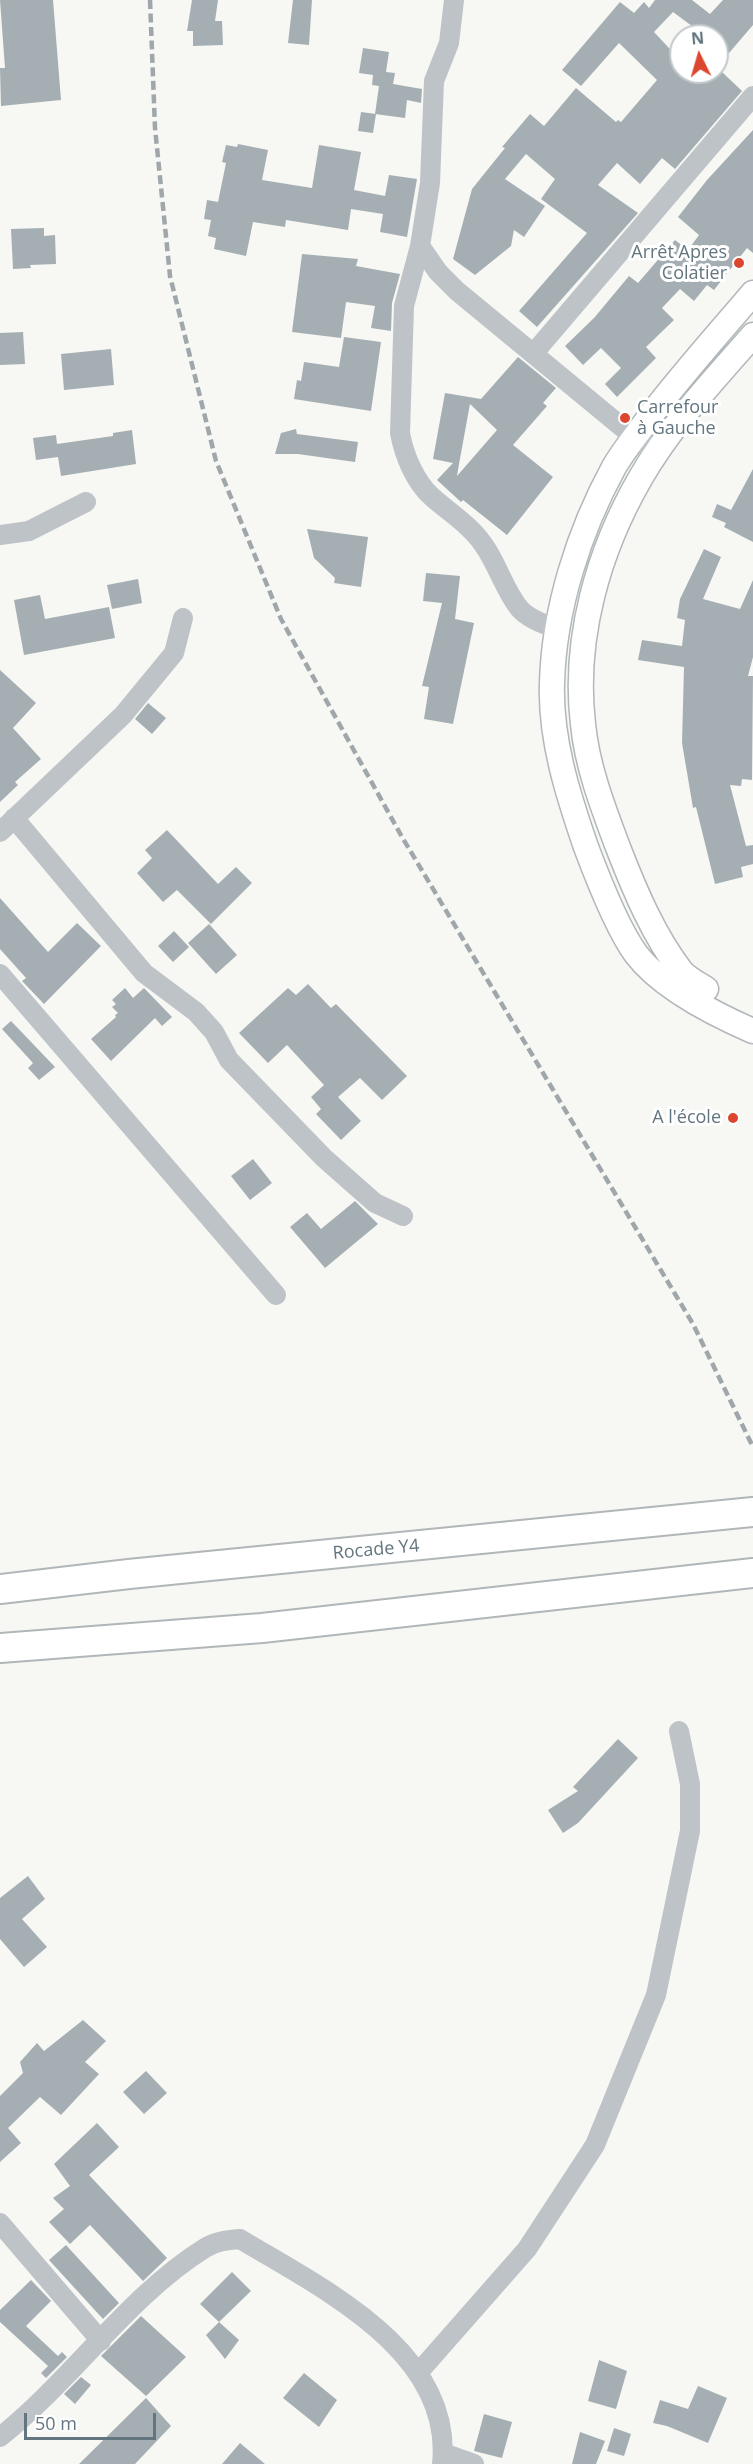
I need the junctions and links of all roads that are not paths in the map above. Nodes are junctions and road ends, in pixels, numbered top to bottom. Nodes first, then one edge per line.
1 (454, 0) edge
2 (753, 96) edge
3 (420, 246) junction
4 (753, 293) edge
5 (753, 335) edge
6 (533, 354) junction
7 (634, 437) junction
8 (659, 452) junction
9 (86, 502) dead end
10 (0, 535) edge
11 (183, 618) dead end
12 (558, 630) junction
13 (7, 825) edge
14 (0, 974) edge
15 (753, 1015) edge
16 (753, 1031) edge
17 (403, 1216) dead end
18 (276, 1295) dead end
19 (753, 1512) edge
20 (750, 1574) edge
21 (0, 1589) edge
22 (0, 1648) edge
23 (680, 1731) dead end
24 (0, 2223) edge
25 (101, 2341) junction
26 (418, 2373) junction
27 (0, 2437) edge
28 (443, 2458) edge
29 (474, 2464) edge

1 - 3 street
2 - 6 street
3 - 6 street
3 - 12 street
4 - 7 main road
5 - 8 main road
6 - 7 street
7 - 8 street
7 - 12 main road
8 - 15 main road
9 - 10 street
11 - 13 street
12 - 16 main road
13 - 17 street
14 - 18 street
19 - 21 highway, Rocade Y4
20 - 22 highway
23 - 26 street
24 - 25 street
25 - 26 street
25 - 27 street
26 - 28 street
28 - 29 street

